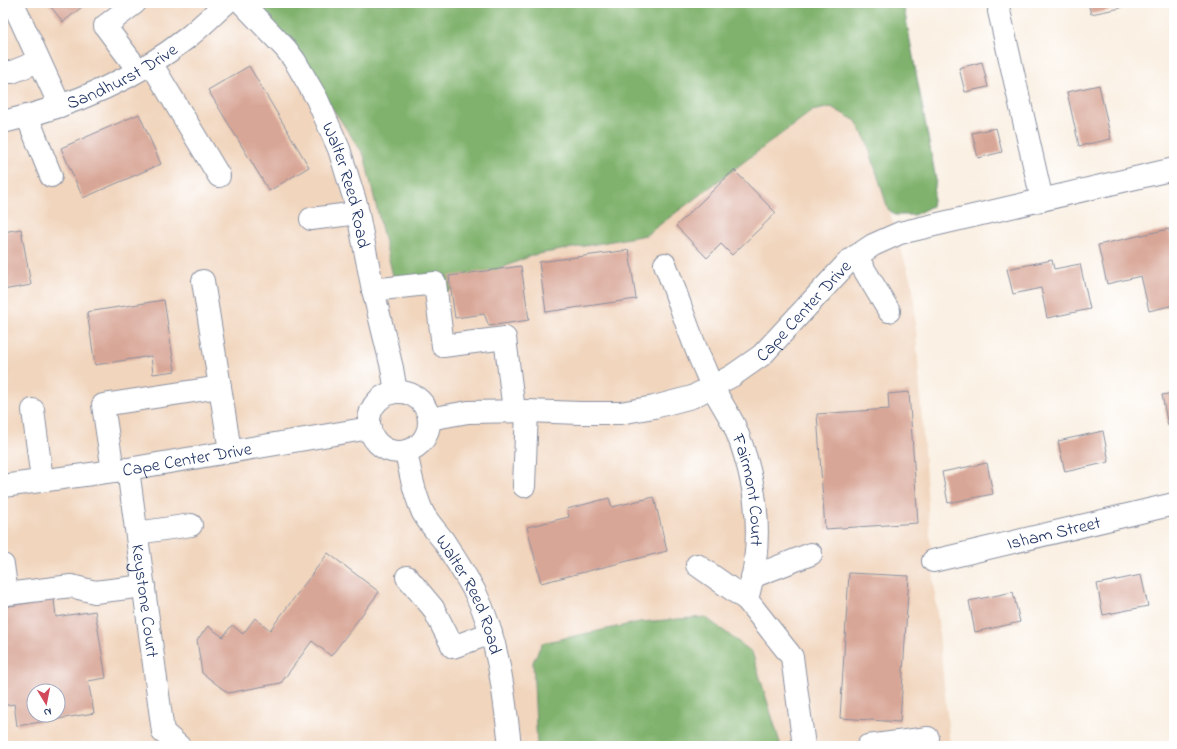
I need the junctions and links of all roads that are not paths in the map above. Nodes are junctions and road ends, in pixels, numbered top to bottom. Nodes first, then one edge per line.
1 (135, 3) edge
2 (226, 3) edge
3 (242, 3) edge
4 (10, 8) edge
5 (999, 11) dead end
6 (39, 61) junction
7 (144, 66) junction
8 (3, 72) edge
9 (60, 106) junction
10 (27, 116) junction
11 (3, 122) edge
12 (1174, 169) edge
13 (51, 176) dead end
14 (219, 176) dead end
15 (1042, 200) junction
16 (358, 213) junction
17 (311, 219) dead end
18 (856, 256) junction
19 (665, 264) dead end
20 (203, 281) dead end
21 (372, 290) junction
22 (889, 311) dead end
23 (220, 387) junction
24 (713, 387) junction
25 (396, 392) junction
26 (33, 410) dead end
27 (521, 411) junction
28 (429, 419) junction
29 (370, 428) junction
30 (230, 451) junction
31 (406, 451) junction
32 (121, 470) junction
33 (42, 480) junction
34 (3, 486) edge
35 (524, 486) dead end
36 (1174, 504) edge
37 (191, 525) dead end
38 (137, 532) junction
39 (811, 554) dead end
40 (933, 562) dead end
41 (3, 565) edge
42 (697, 566) dead end
43 (407, 577) dead end
44 (752, 577) junction
45 (144, 586) junction
46 (747, 600) junction
47 (491, 633) junction
48 (928, 738) dead end
49 (166, 741) edge
50 (510, 746) edge
51 (804, 746) edge
52 (868, 746) edge

1 - 7 street
2 - 7 street, Sandhurst Drive
3 - 16 street, Walter Reed Road
4 - 6 street
5 - 15 street
6 - 8 street
6 - 9 street
7 - 9 street, Sandhurst Drive
7 - 14 street
9 - 10 street, Sandhurst Drive
10 - 11 street, Sandhurst Drive
10 - 13 street
12 - 15 street, Cape Center Drive
15 - 18 street, Cape Center Drive
16 - 17 street
16 - 21 street, Walter Reed Road
18 - 22 street
18 - 24 street, Cape Center Drive
19 - 24 street, Fairmont Court
20 - 23 street
21 - 25 street, Walter Reed Road
21 - 27 street
23 - 30 street
23 - 32 street, Keystone Court
24 - 27 street, Cape Center Drive
24 - 44 street, Fairmont Court
25 - 28 street
25 - 29 street
26 - 33 street
27 - 28 street, Cape Center Drive
27 - 35 street
28 - 31 street
29 - 30 street, Cape Center Drive
29 - 31 street
30 - 32 street, Cape Center Drive
31 - 47 street, Walter Reed Road
32 - 33 street, Cape Center Drive
32 - 38 street, Keystone Court
33 - 34 street, Cape Center Drive
36 - 40 street, Isham Street
37 - 38 street
38 - 45 street, Keystone Court
39 - 44 street
41 - 45 street
42 - 46 street
43 - 47 street
44 - 46 street, Fairmont Court
45 - 49 street, Keystone Court
46 - 51 street
47 - 50 street, Walter Reed Road
48 - 52 street

